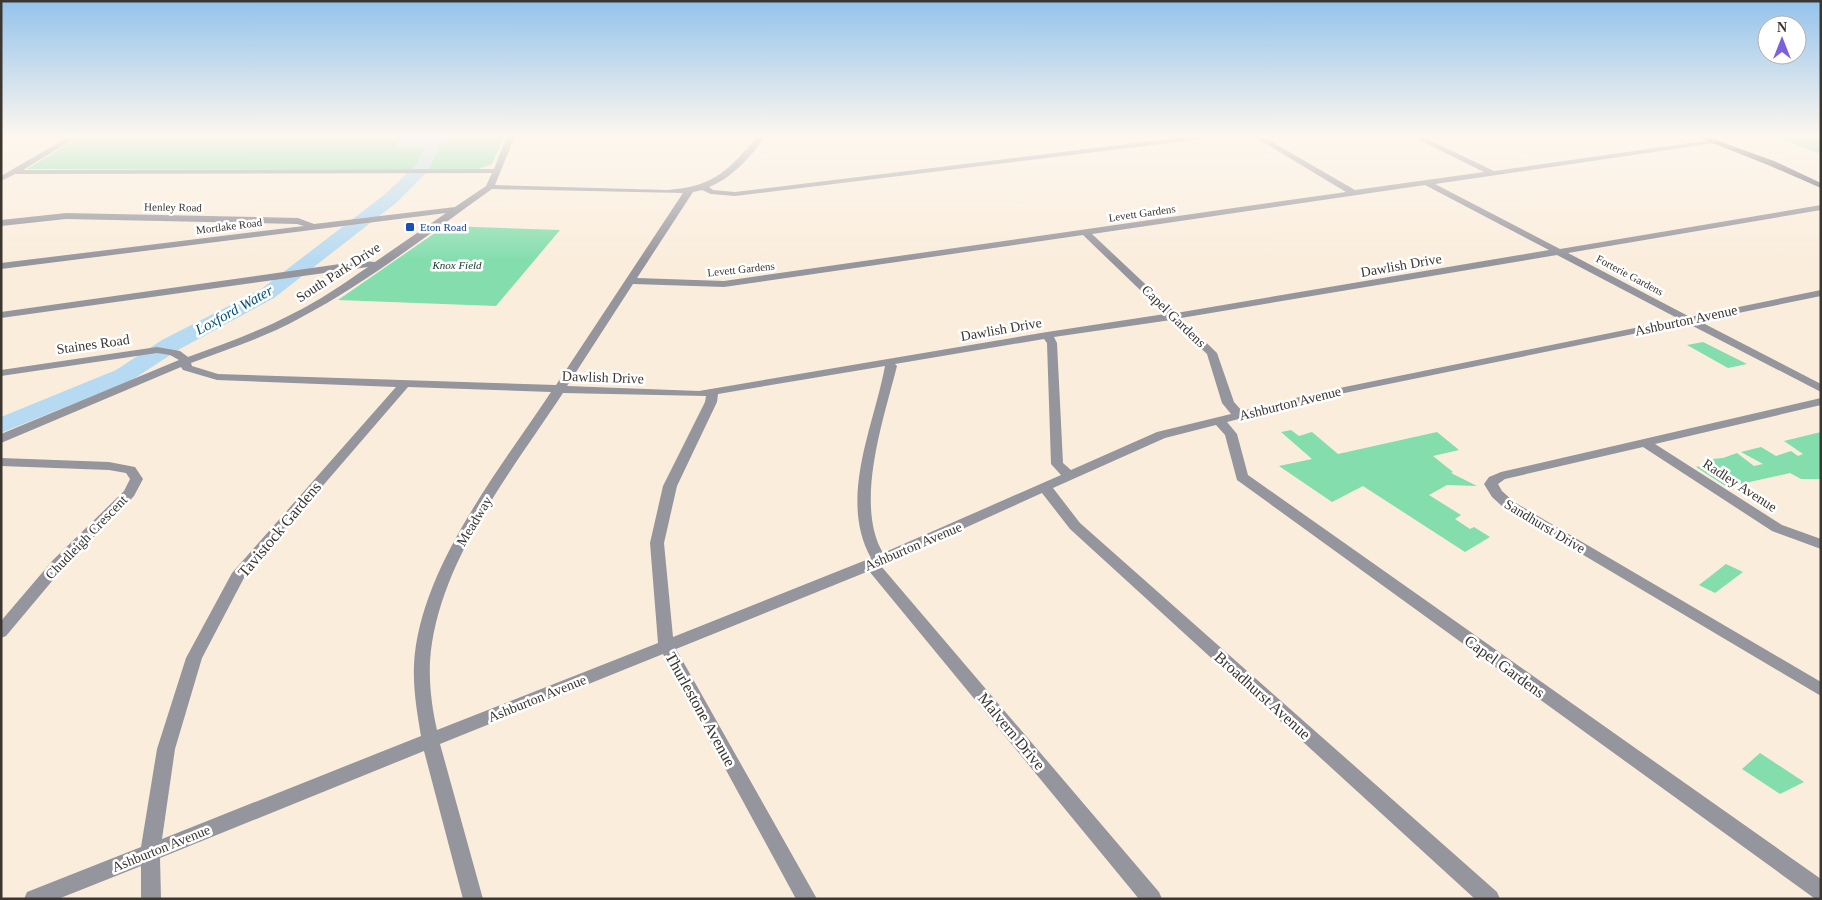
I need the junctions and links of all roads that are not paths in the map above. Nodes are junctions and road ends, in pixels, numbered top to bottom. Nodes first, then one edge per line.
1 (494, 178) edge
2 (723, 178) edge
3 (866, 178) edge
4 (1328, 178) edge
5 (1460, 178) edge
6 (1804, 178) edge
7 (1427, 183) junction
8 (1821, 186) edge
9 (490, 187) junction
10 (704, 188) junction
11 (689, 191) junction
12 (1354, 193) junction
13 (1821, 206) edge
14 (460, 209) junction
15 (1, 223) edge
16 (314, 227) junction
17 (1086, 232) junction
18 (1558, 252) junction
19 (376, 265) junction
20 (1, 266) edge
21 (630, 281) junction
22 (1821, 292) edge
23 (1, 315) edge
24 (1174, 316) junction
25 (1688, 319) junction
26 (1047, 335) junction
27 (186, 361) junction
28 (889, 363) junction
29 (1, 373) edge
30 (405, 383) junction
31 (560, 389) junction
32 (1821, 389) edge
33 (712, 393) junction
34 (1821, 401) edge
35 (1238, 415) junction
36 (1218, 420) junction
37 (1, 438) edge
38 (1646, 443) junction
39 (1, 462) edge
40 (1069, 475) junction
41 (1043, 487) junction
42 (1821, 544) edge
43 (876, 562) junction
44 (1, 632) edge
45 (666, 646) junction
46 (1821, 690) edge
47 (430, 741) junction
48 (150, 853) junction
49 (1821, 891) edge
50 (34, 899) edge
51 (151, 899) edge
52 (473, 899) edge
53 (807, 899) edge
54 (1152, 899) edge
55 (1490, 899) edge

1 - 9 street, South Park Drive
2 - 10 street
3 - 10 street
4 - 12 street
5 - 7 street, Levett Gardens
6 - 8 main road
7 - 12 street, Levett Gardens
7 - 18 street, Forterie Gardens
9 - 11 street
9 - 14 street, South Park Drive
10 - 11 street
11 - 21 street, Meadway
12 - 17 street, Levett Gardens
13 - 18 street, Dawlish Drive
14 - 16 street, Mortlake Road
14 - 19 street, South Park Drive
15 - 16 street, Henley Road
16 - 20 street, Mortlake Road
17 - 21 street, Levett Gardens
17 - 24 street, Capel Gardens
18 - 24 street, Dawlish Drive
18 - 25 street, Forterie Gardens
19 - 23 street
19 - 27 street, South Park Drive
21 - 31 street, Meadway
22 - 25 street, Ashburton Avenue
24 - 26 street, Dawlish Drive
24 - 35 street, Capel Gardens
25 - 32 street, Forterie Gardens
25 - 35 street, Ashburton Avenue
26 - 28 street, Dawlish Drive
26 - 40 street
27 - 29 street, Staines Road
27 - 30 street, Dawlish Drive
27 - 37 street, South Park Drive
28 - 33 street, Dawlish Drive
28 - 43 street, Malvern Drive
30 - 31 street, Dawlish Drive
30 - 48 street, Tavistock Gardens
31 - 33 street, Dawlish Drive
31 - 47 street, Meadway
33 - 45 street, Thurlestone Avenue
34 - 38 street, Sandhurst Drive
35 - 36 street, Ashburton Avenue
36 - 40 street, Ashburton Avenue
36 - 49 street, Capel Gardens
38 - 42 street, Radley Avenue
38 - 46 street, Sandhurst Drive
39 - 44 street, Chudleigh Crescent
40 - 41 street, Ashburton Avenue
41 - 43 street, Ashburton Avenue
41 - 55 street, Broadhurst Avenue
43 - 45 street, Ashburton Avenue
43 - 54 street, Malvern Drive
45 - 47 street, Ashburton Avenue
45 - 53 street, Thurlestone Avenue
47 - 48 street, Ashburton Avenue
47 - 52 street, Meadway
48 - 50 street, Ashburton Avenue
48 - 51 street, Tavistock Gardens

